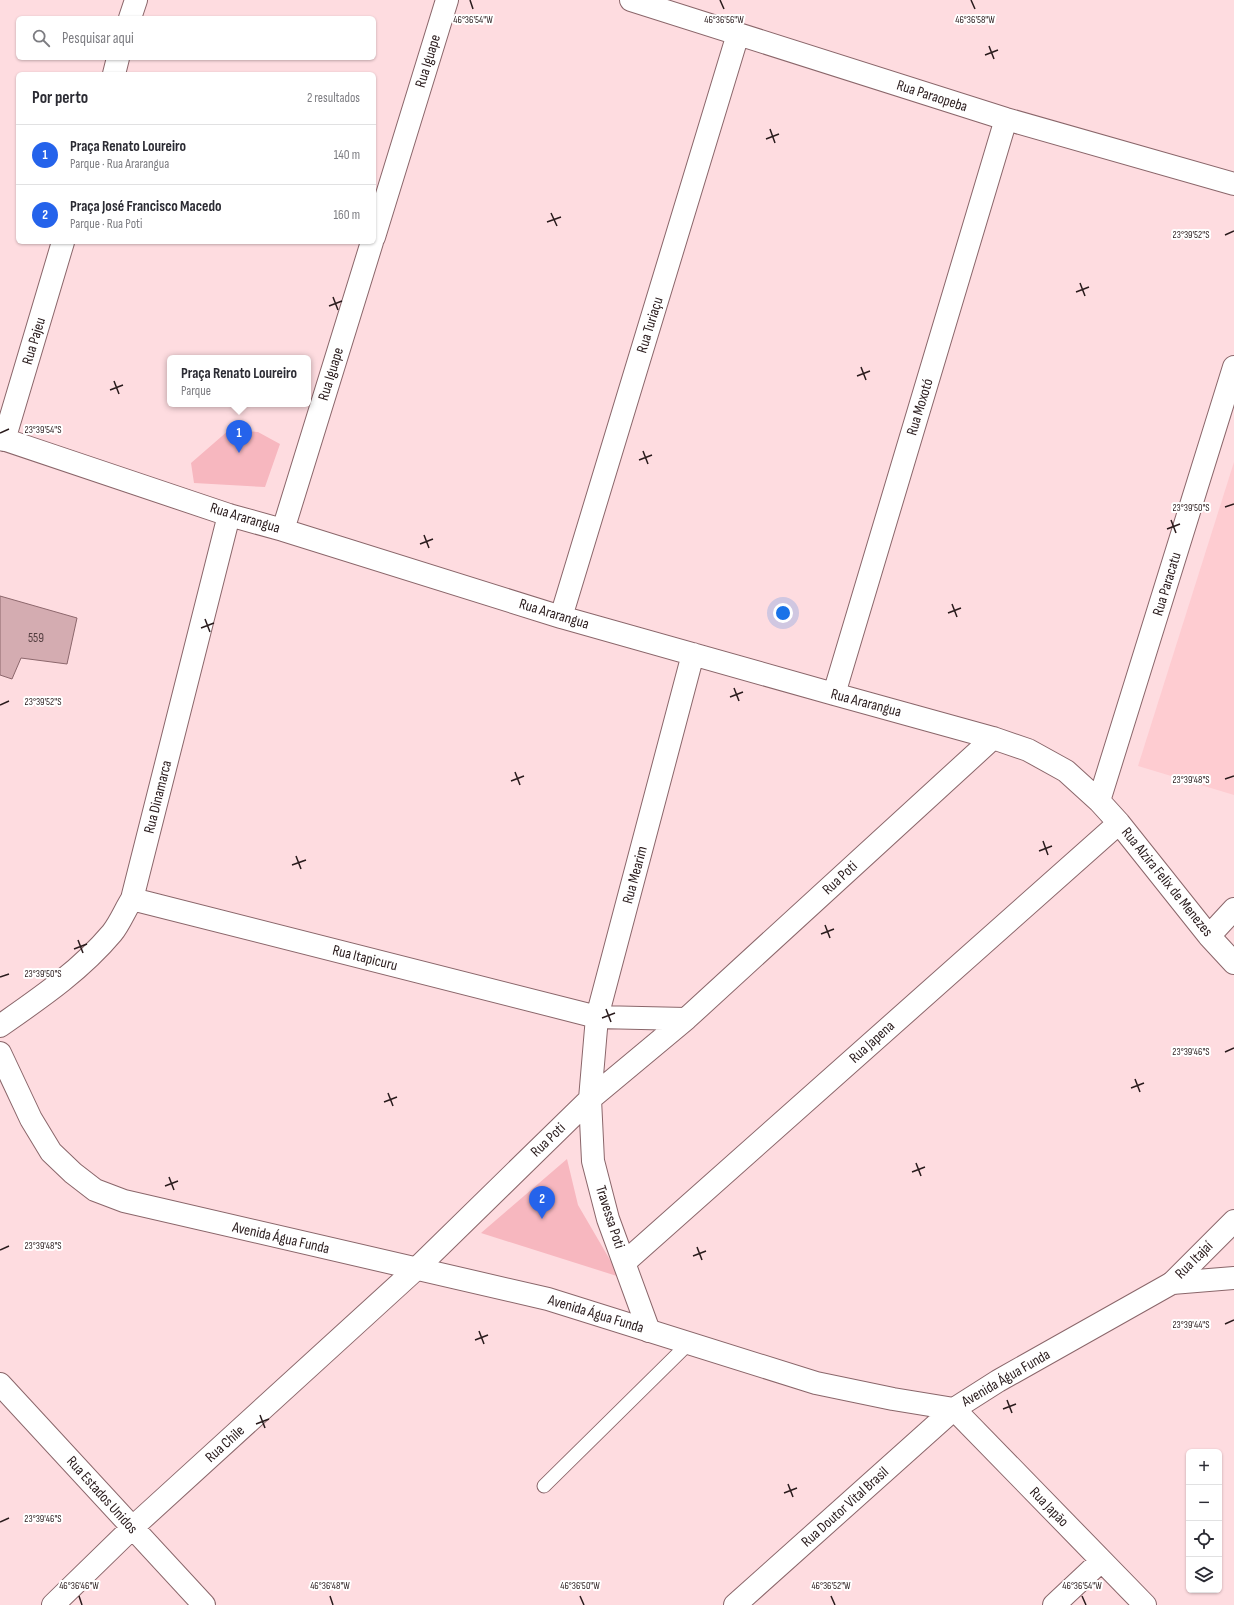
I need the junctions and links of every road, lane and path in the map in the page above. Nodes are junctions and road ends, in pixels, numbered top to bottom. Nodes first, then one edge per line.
1 (136, 0) edge
2 (448, 0) edge
3 (631, 0) edge
4 (131, 16) edge
5 (738, 34) junction
6 (118, 60) edge
7 (114, 72) edge
8 (1006, 119) junction
9 (1234, 184) edge
10 (376, 231) edge
11 (63, 244) edge
12 (371, 244) edge
13 (1234, 367) edge
14 (2, 439) edge
15 (229, 515) junction
16 (283, 530) junction
17 (561, 617) junction
18 (693, 654) junction
19 (834, 694) junction
20 (992, 738) junction
21 (1099, 801) junction
22 (1119, 823) junction
23 (132, 899) junction
24 (1234, 909) edge
25 (1209, 936) junction
26 (1234, 963) edge
27 (597, 1017) junction
28 (686, 1019) junction
29 (0, 1026) edge
30 (0, 1053) edge
31 (590, 1099) junction
32 (1234, 1221) edge
33 (625, 1262) junction
34 (416, 1269) junction
35 (1234, 1278) edge
36 (1172, 1283) junction
37 (648, 1331) junction
38 (688, 1344) junction
39 (0, 1384) edge
40 (954, 1408) junction
41 (544, 1486) dead end
42 (132, 1528) junction
43 (1101, 1561) junction
44 (53, 1605) edge
45 (204, 1605) edge
46 (735, 1605) edge
47 (1054, 1605) edge
48 (1145, 1605) edge

1 - 4 street
2 - 10 street, Rua Iguape
3 - 5 street, Rua Paraopeba
5 - 8 street, Rua Paraopeba
5 - 17 street, Rua Turiaçu
6 - 7 street
8 - 9 street, Rua Paraopeba
8 - 19 street, Rua Moxotó
11 - 14 street, Rua Pajeu
12 - 16 street, Rua Iguape
13 - 21 street, Rua Paracatu
14 - 15 street, Rua Ararangua
15 - 16 street, Rua Ararangua
15 - 23 street, Rua Dinamarca
16 - 17 street, Rua Ararangua
17 - 18 street, Rua Ararangua
18 - 19 street, Rua Ararangua
18 - 27 street, Rua Mearim
19 - 20 street, Rua Ararangua
20 - 21 street, Rua Ararangua
20 - 28 street, Rua Poti
21 - 22 street, Rua Alzira Felix de Menezes
22 - 25 street, Rua Alzira Felix de Menezes
22 - 33 street, Rua Japena
23 - 27 street, Rua Itapicuru
23 - 29 street, Rua Dinamarca
24 - 25 street
25 - 26 street, Rua Alzira Felix de Menezes
27 - 28 street
27 - 31 street, Rua Mearim
28 - 31 street, Rua Poti
30 - 34 street, Avenida Água Funda
31 - 33 street, Travessa Poti
31 - 34 street, Rua Poti
32 - 36 street, Rua Itajaí
33 - 37 street, Travessa Poti
34 - 37 street, Avenida Água Funda
34 - 42 street, Rua Chile
35 - 36 street, Avenida Água Funda
36 - 40 street, Avenida Água Funda
37 - 38 street, Avenida Água Funda
38 - 40 street, Avenida Água Funda
38 - 41 lane
39 - 42 street, Rua Estados Unidos
40 - 43 street, Rua Japão
40 - 46 street, Rua Doutor Vital Brasil
42 - 44 street, Rua Chile
42 - 45 street, Rua Estados Unidos
43 - 47 street
43 - 48 street, Rua Japão

